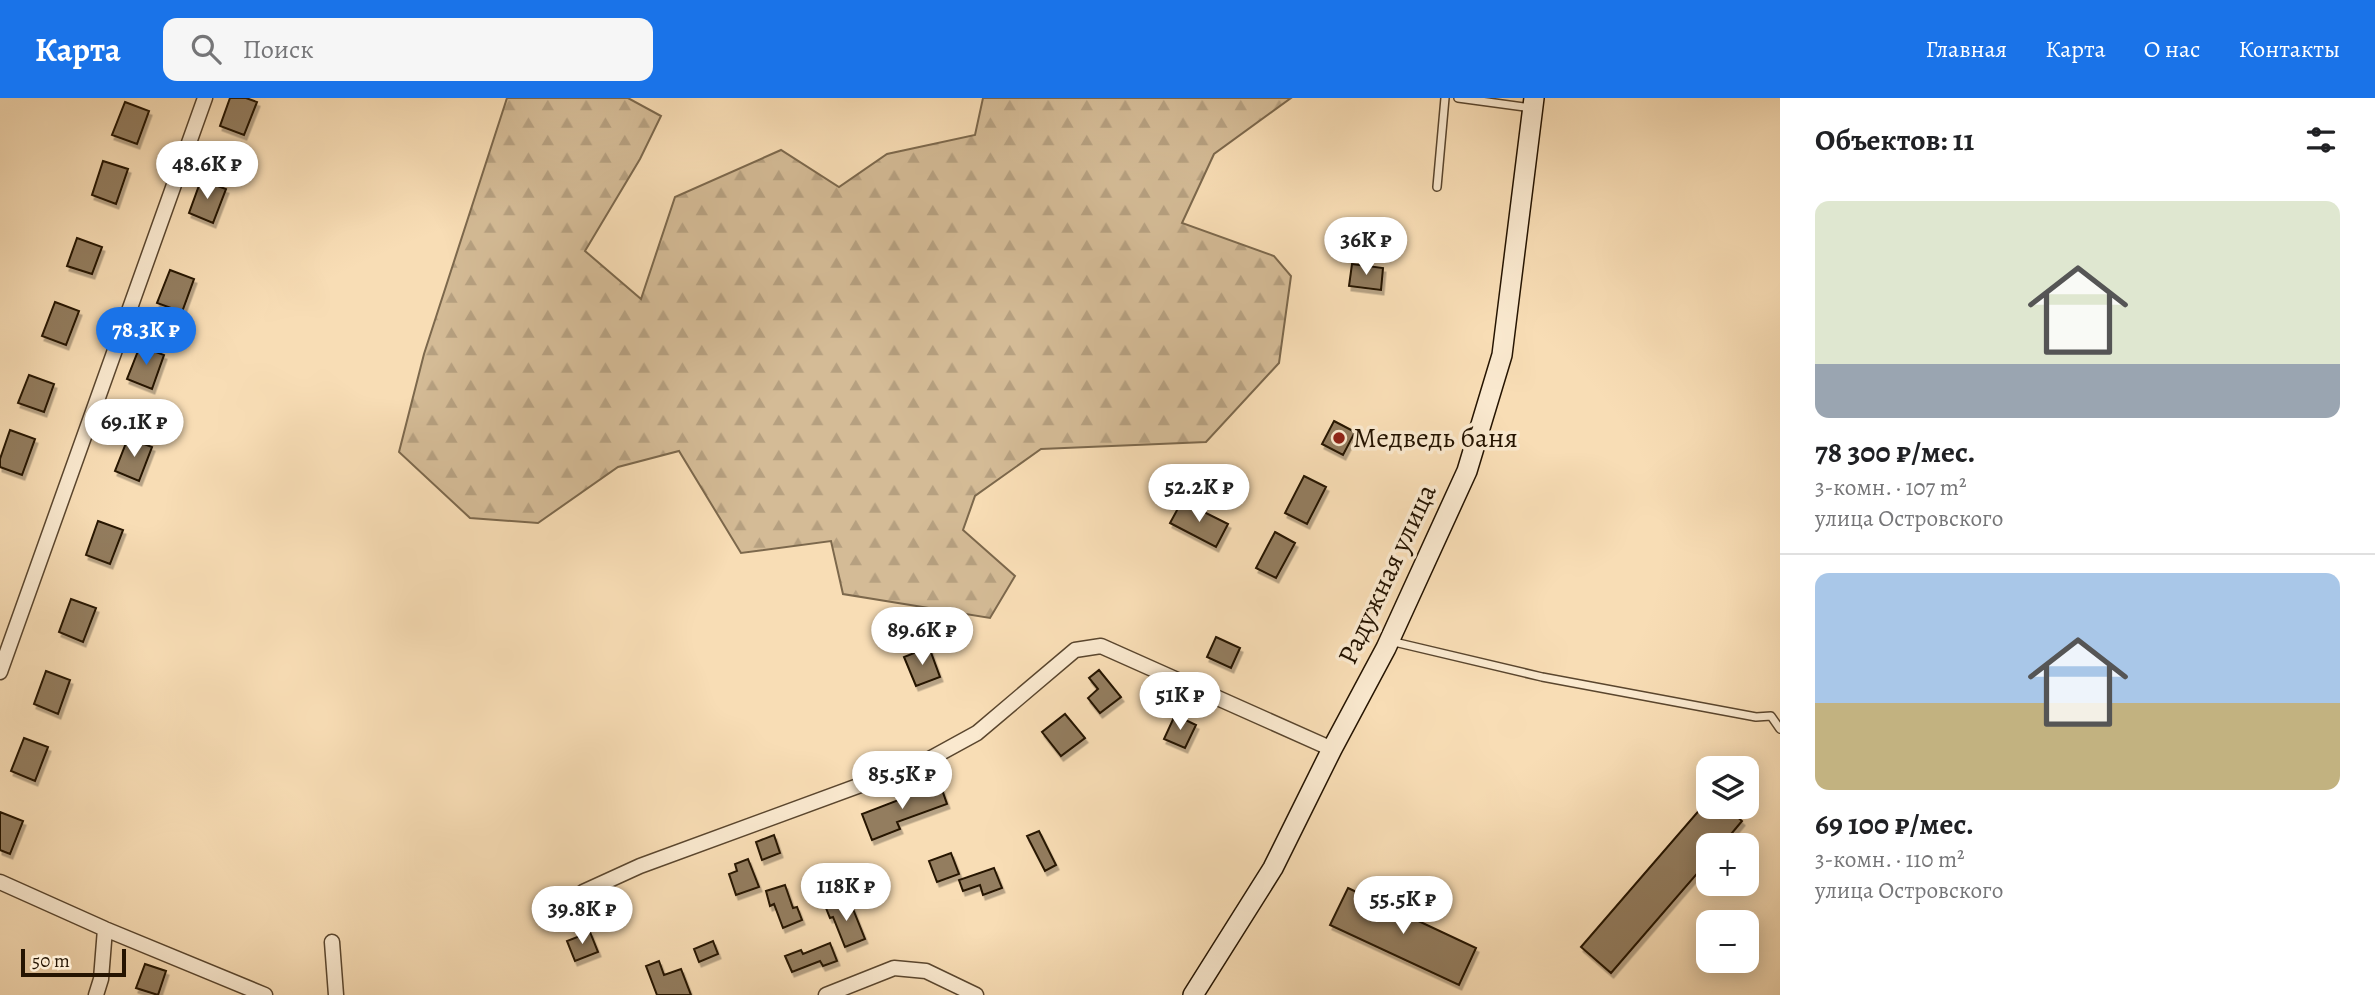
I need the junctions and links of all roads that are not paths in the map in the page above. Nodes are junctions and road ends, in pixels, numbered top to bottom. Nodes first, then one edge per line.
1 (205, 98) edge
2 (1446, 98) edge
3 (1458, 98) edge
4 (1534, 103) edge
5 (1437, 187) dead end
6 (1389, 640) junction
7 (0, 672) edge
8 (1780, 729) edge
9 (1332, 749) junction
10 (0, 882) edge
11 (583, 892) dead end
12 (105, 929) junction
13 (332, 942) dead end
14 (96, 995) edge
15 (265, 995) edge
16 (336, 995) edge
17 (825, 995) edge
18 (976, 995) edge
19 (1194, 995) edge

1 - 7 street
2 - 5 lane
3 - 4 lane
4 - 6 street, Радужная улица
6 - 8 lane
6 - 9 street, Радужная улица
9 - 11 street
9 - 19 street, Радужная улица
10 - 12 street
12 - 14 street
12 - 15 street
13 - 16 street
17 - 18 street

